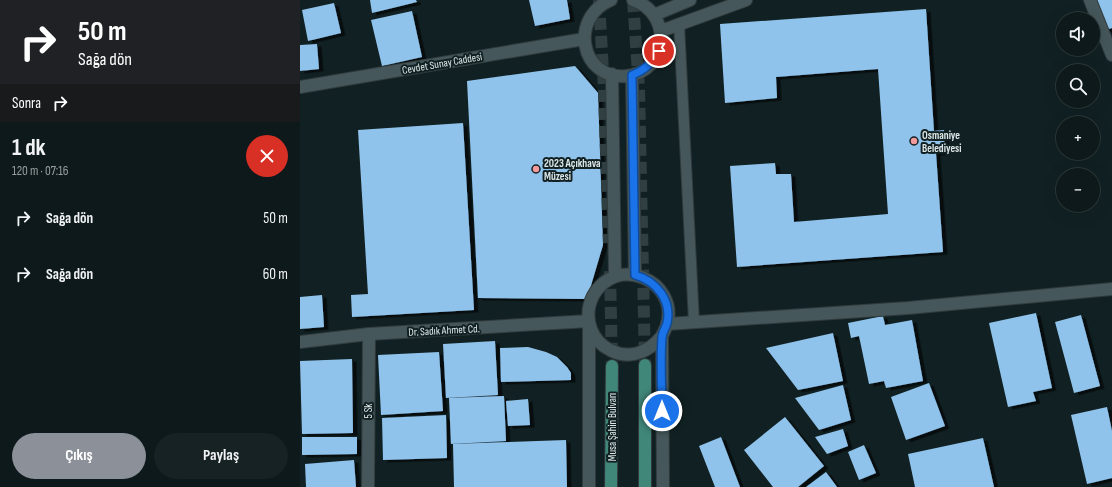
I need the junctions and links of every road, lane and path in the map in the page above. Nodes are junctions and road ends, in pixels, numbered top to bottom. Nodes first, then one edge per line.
1 (611, 0) edge
2 (633, 0) edge
3 (690, 0) edge
4 (746, 0) edge
5 (1090, 0) edge
6 (654, 14) junction
7 (679, 24) junction
8 (661, 31) junction
9 (584, 39) junction
10 (1112, 55) edge
11 (612, 74) junction
12 (632, 75) junction
13 (300, 87) edge
14 (635, 275) junction
15 (615, 276) junction
16 (1112, 289) edge
17 (588, 321) junction
18 (694, 322) junction
19 (667, 324) junction
20 (369, 334) junction
21 (662, 336) junction
22 (300, 342) edge
23 (645, 365) tunnel mouth
24 (612, 366) tunnel mouth
25 (368, 487) edge
26 (589, 487) edge
27 (612, 487) edge
28 (645, 487) edge
29 (663, 487) edge

1 - 9 main road
2 - 6 main road
3 - 6 main road
4 - 7 main road
5 - 10 main road
6 - 8 main road
7 - 8 main road
7 - 18 lane
8 - 12 main road
9 - 11 main road
9 - 13 main road, Cevdet Sunay Caddesi
11 - 12 main road
11 - 15 main road
12 - 14 main road
14 - 15 main road
14 - 19 main road
15 - 17 main road
16 - 18 main road
17 - 20 main road, Dr. Sadık Ahmet Cd.
17 - 21 main road
17 - 26 main road
18 - 19 main road
19 - 21 main road
20 - 22 main road, Dr. Sadık Ahmet Cd.
20 - 25 main road, 5 Sk
21 - 29 main road
23 - 28 main road
24 - 27 main road, Musa Şahin Bulvarı

